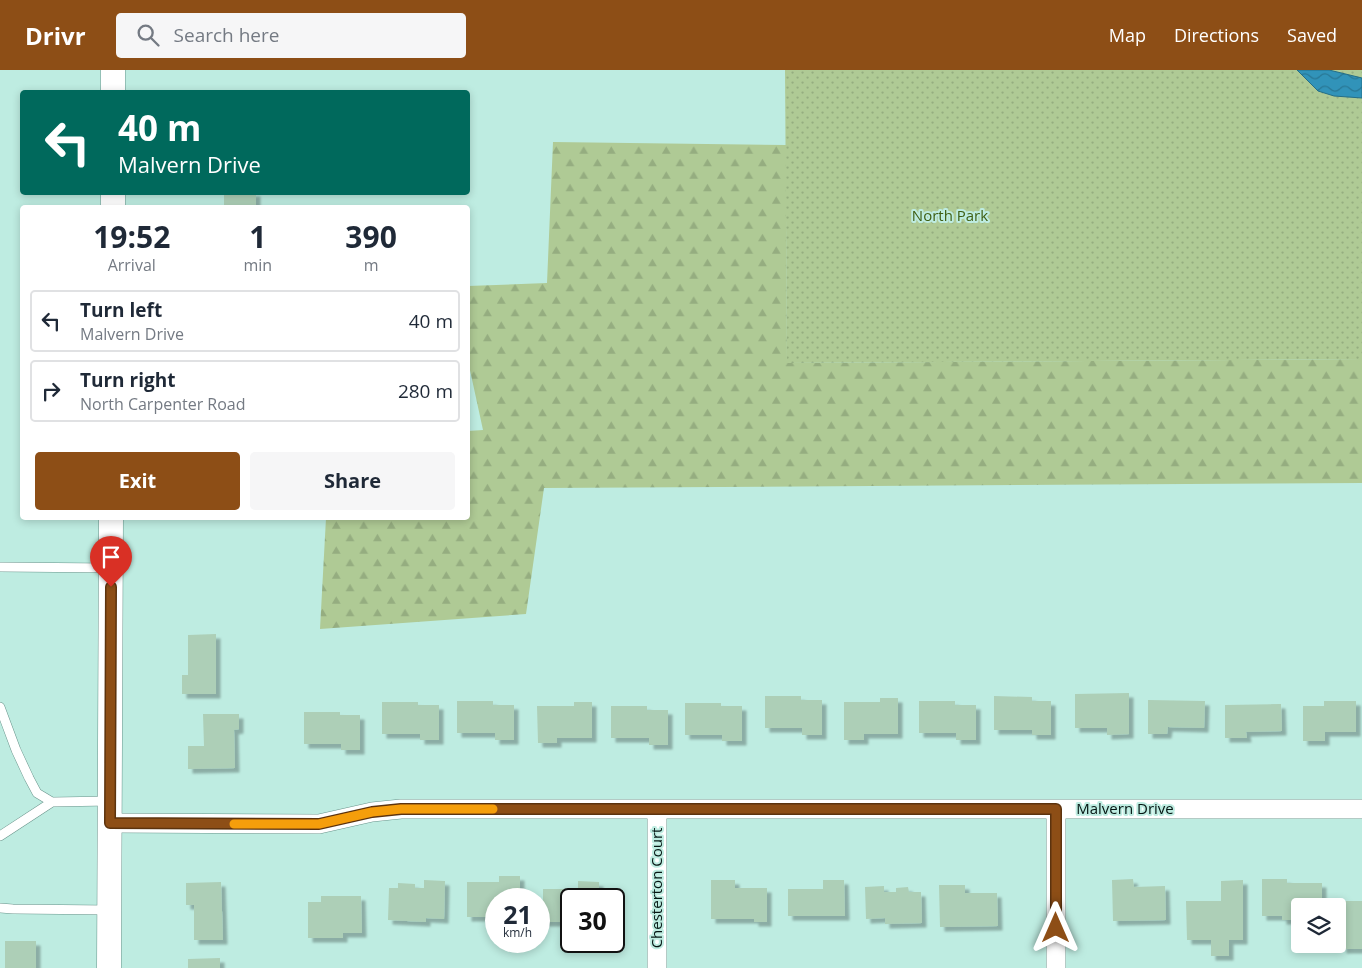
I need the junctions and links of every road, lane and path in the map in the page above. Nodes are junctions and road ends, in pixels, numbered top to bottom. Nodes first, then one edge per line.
1 (113, 70) edge
2 (113, 90) edge
3 (111, 520) edge
4 (0, 567) edge
5 (111, 568) junction
6 (0, 707) edge
7 (52, 802) junction
8 (657, 809) junction
9 (1056, 809) junction
10 (1362, 809) edge
11 (110, 812) junction
12 (0, 836) edge
13 (0, 908) edge
14 (110, 910) junction
15 (110, 968) edge
16 (657, 968) edge
17 (1056, 968) edge

1 - 2 street
3 - 5 street
4 - 5 lane
5 - 11 street
6 - 7 lane
7 - 11 lane
7 - 12 lane
8 - 9 street, Malvern Drive
8 - 11 street, Malvern Drive
8 - 16 street, Chesterton Court
9 - 10 street, Malvern Drive
9 - 17 street
11 - 14 street
13 - 14 lane
14 - 15 street

